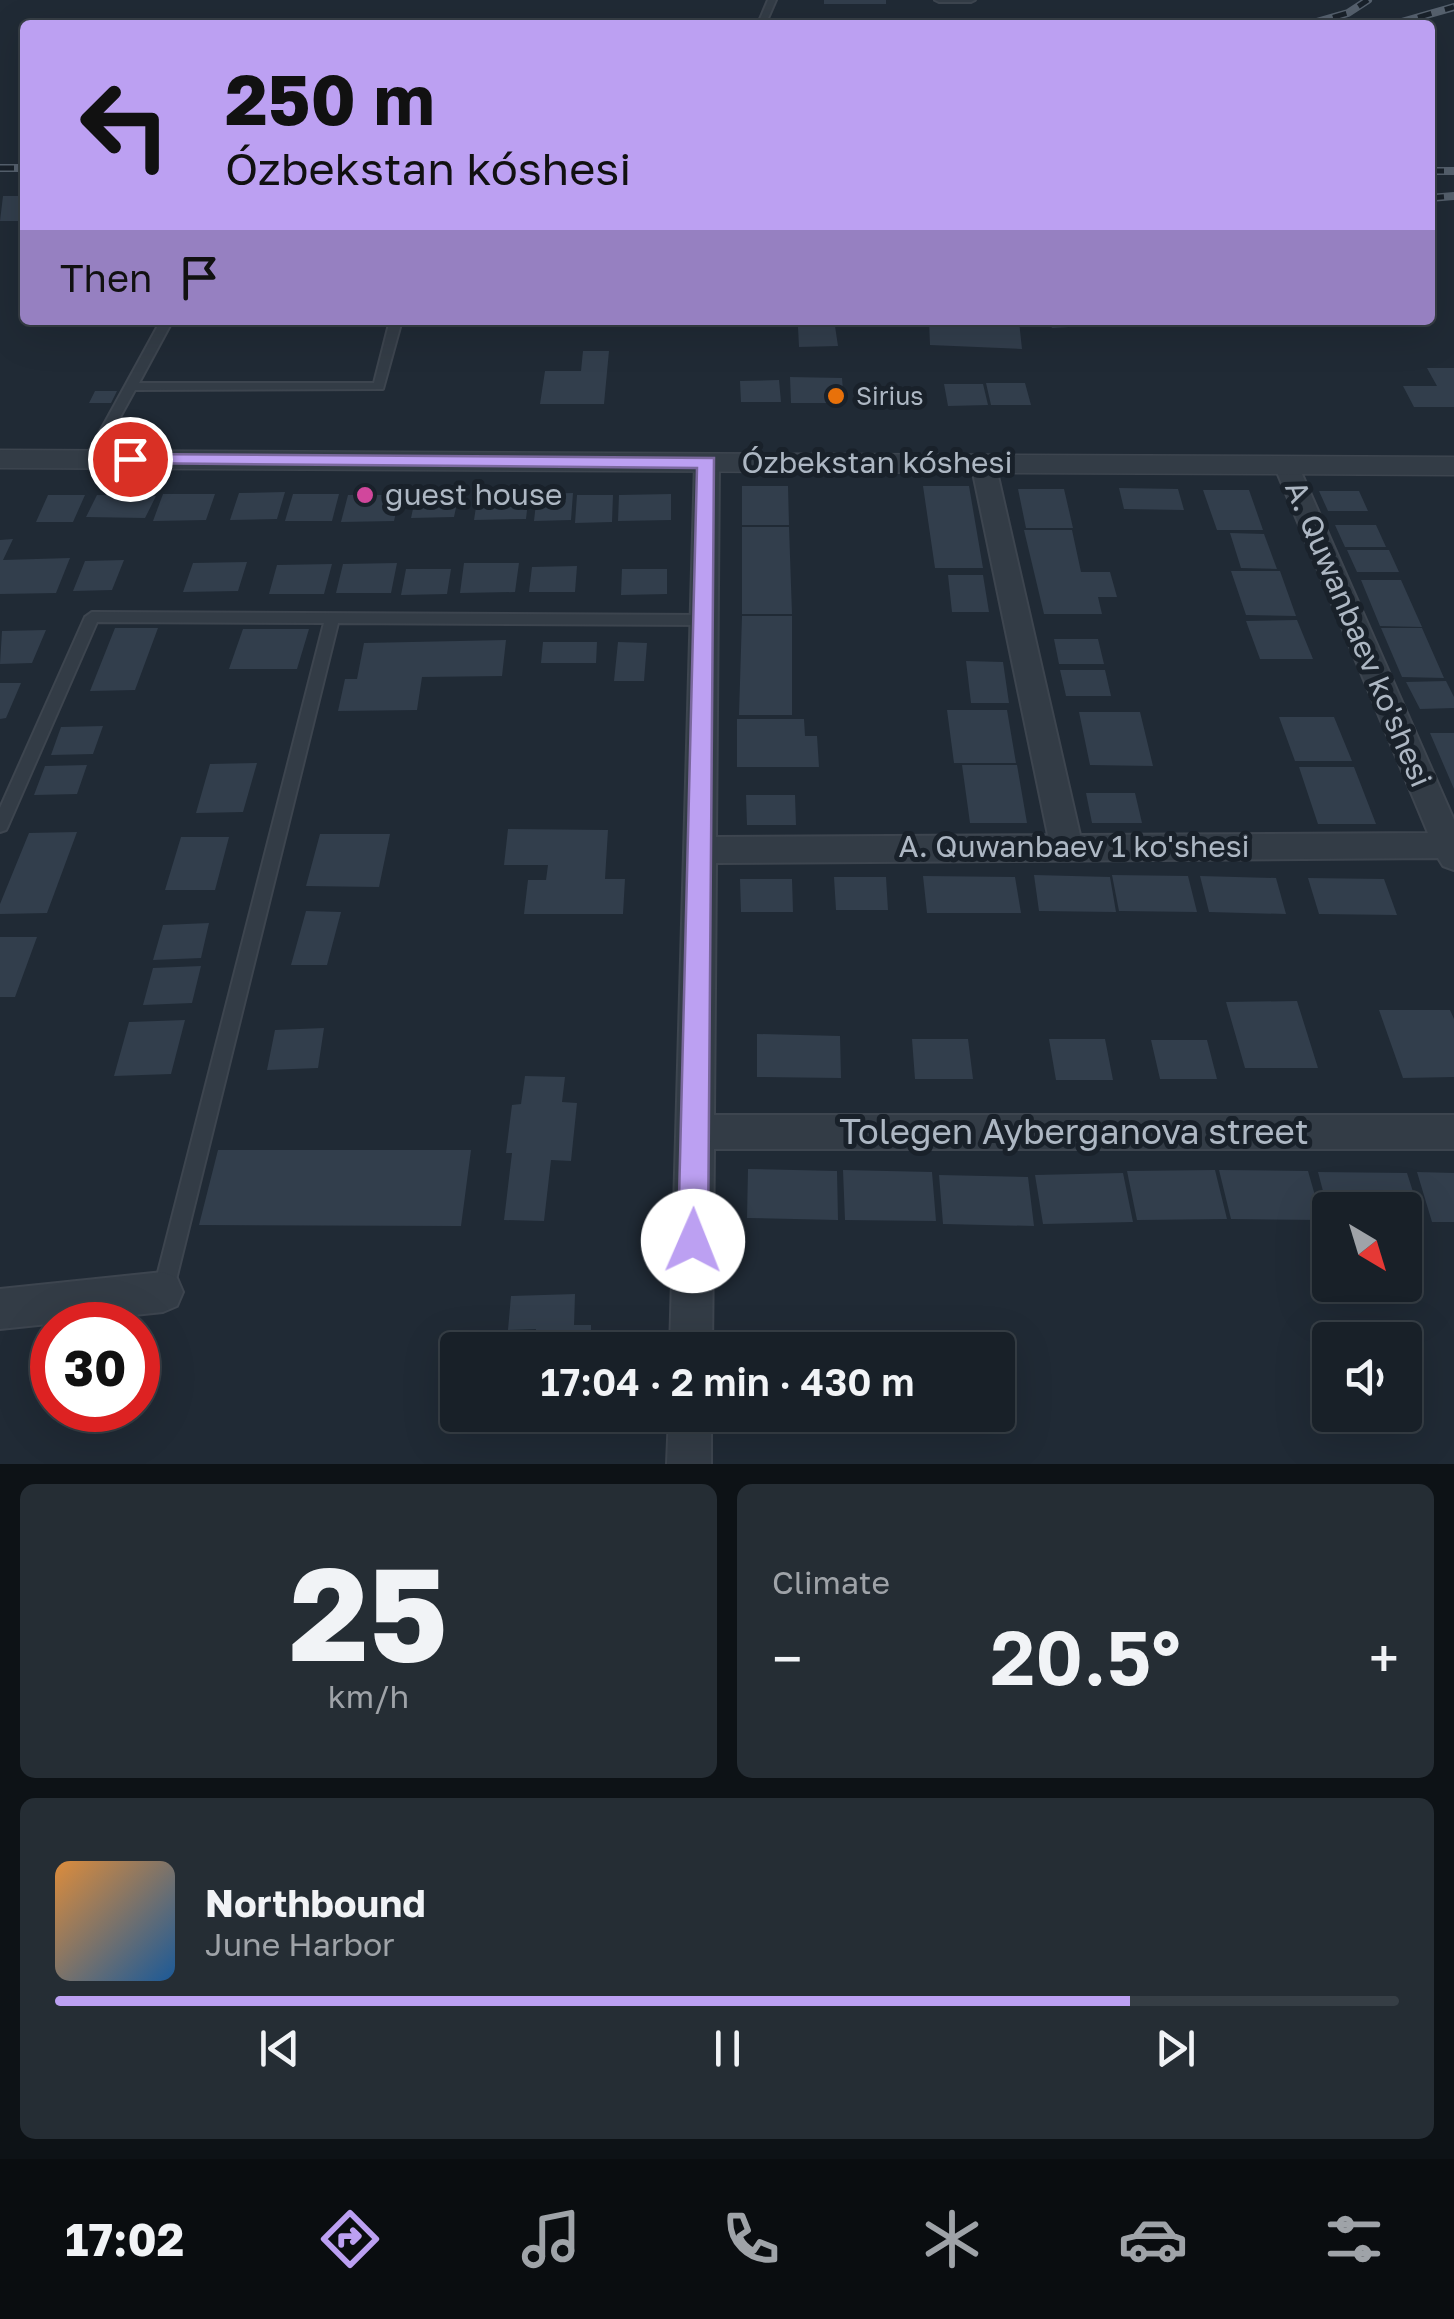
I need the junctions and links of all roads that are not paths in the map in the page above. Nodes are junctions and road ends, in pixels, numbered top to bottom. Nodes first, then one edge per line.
1 (939, 0) edge
2 (971, 0) edge
3 (164, 325) edge
4 (395, 325) edge
5 (131, 386) junction
6 (0, 458) edge
7 (91, 459) junction
8 (707, 462) junction
9 (983, 463) junction
10 (1286, 466) junction
11 (1454, 466) edge
12 (332, 618) junction
13 (704, 620) junction
14 (0, 826) edge
15 (1066, 846) junction
16 (700, 850) junction
17 (1452, 851) edge
18 (695, 1132) junction
19 (1454, 1132) edge
20 (163, 1292) joint
21 (0, 1308) edge
22 (691, 1332) edge
23 (690, 1432) edge
24 (689, 1464) edge

1 - 2 lane
3 - 5 lane
4 - 5 lane
5 - 7 lane
6 - 7 street, Ózbekstan kóshesi
7 - 8 street, Ózbekstan kóshesi
8 - 9 street, Ózbekstan kóshesi
8 - 13 street
9 - 10 street, Ózbekstan kóshesi
9 - 15 street
10 - 11 street, Ózbekstan kóshesi
10 - 17 street, A. Quwanbaev ko'shesi
12 - 13 lane
12 - 14 lane
12 - 20 lane
13 - 16 street
15 - 16 street, A. Quwanbaev 1 ko'shesi
15 - 17 street, A. Quwanbaev 1 ko'shesi
16 - 18 street
18 - 19 street, Tolegen Ayberganova street
18 - 22 street
20 - 21 street
23 - 24 street

